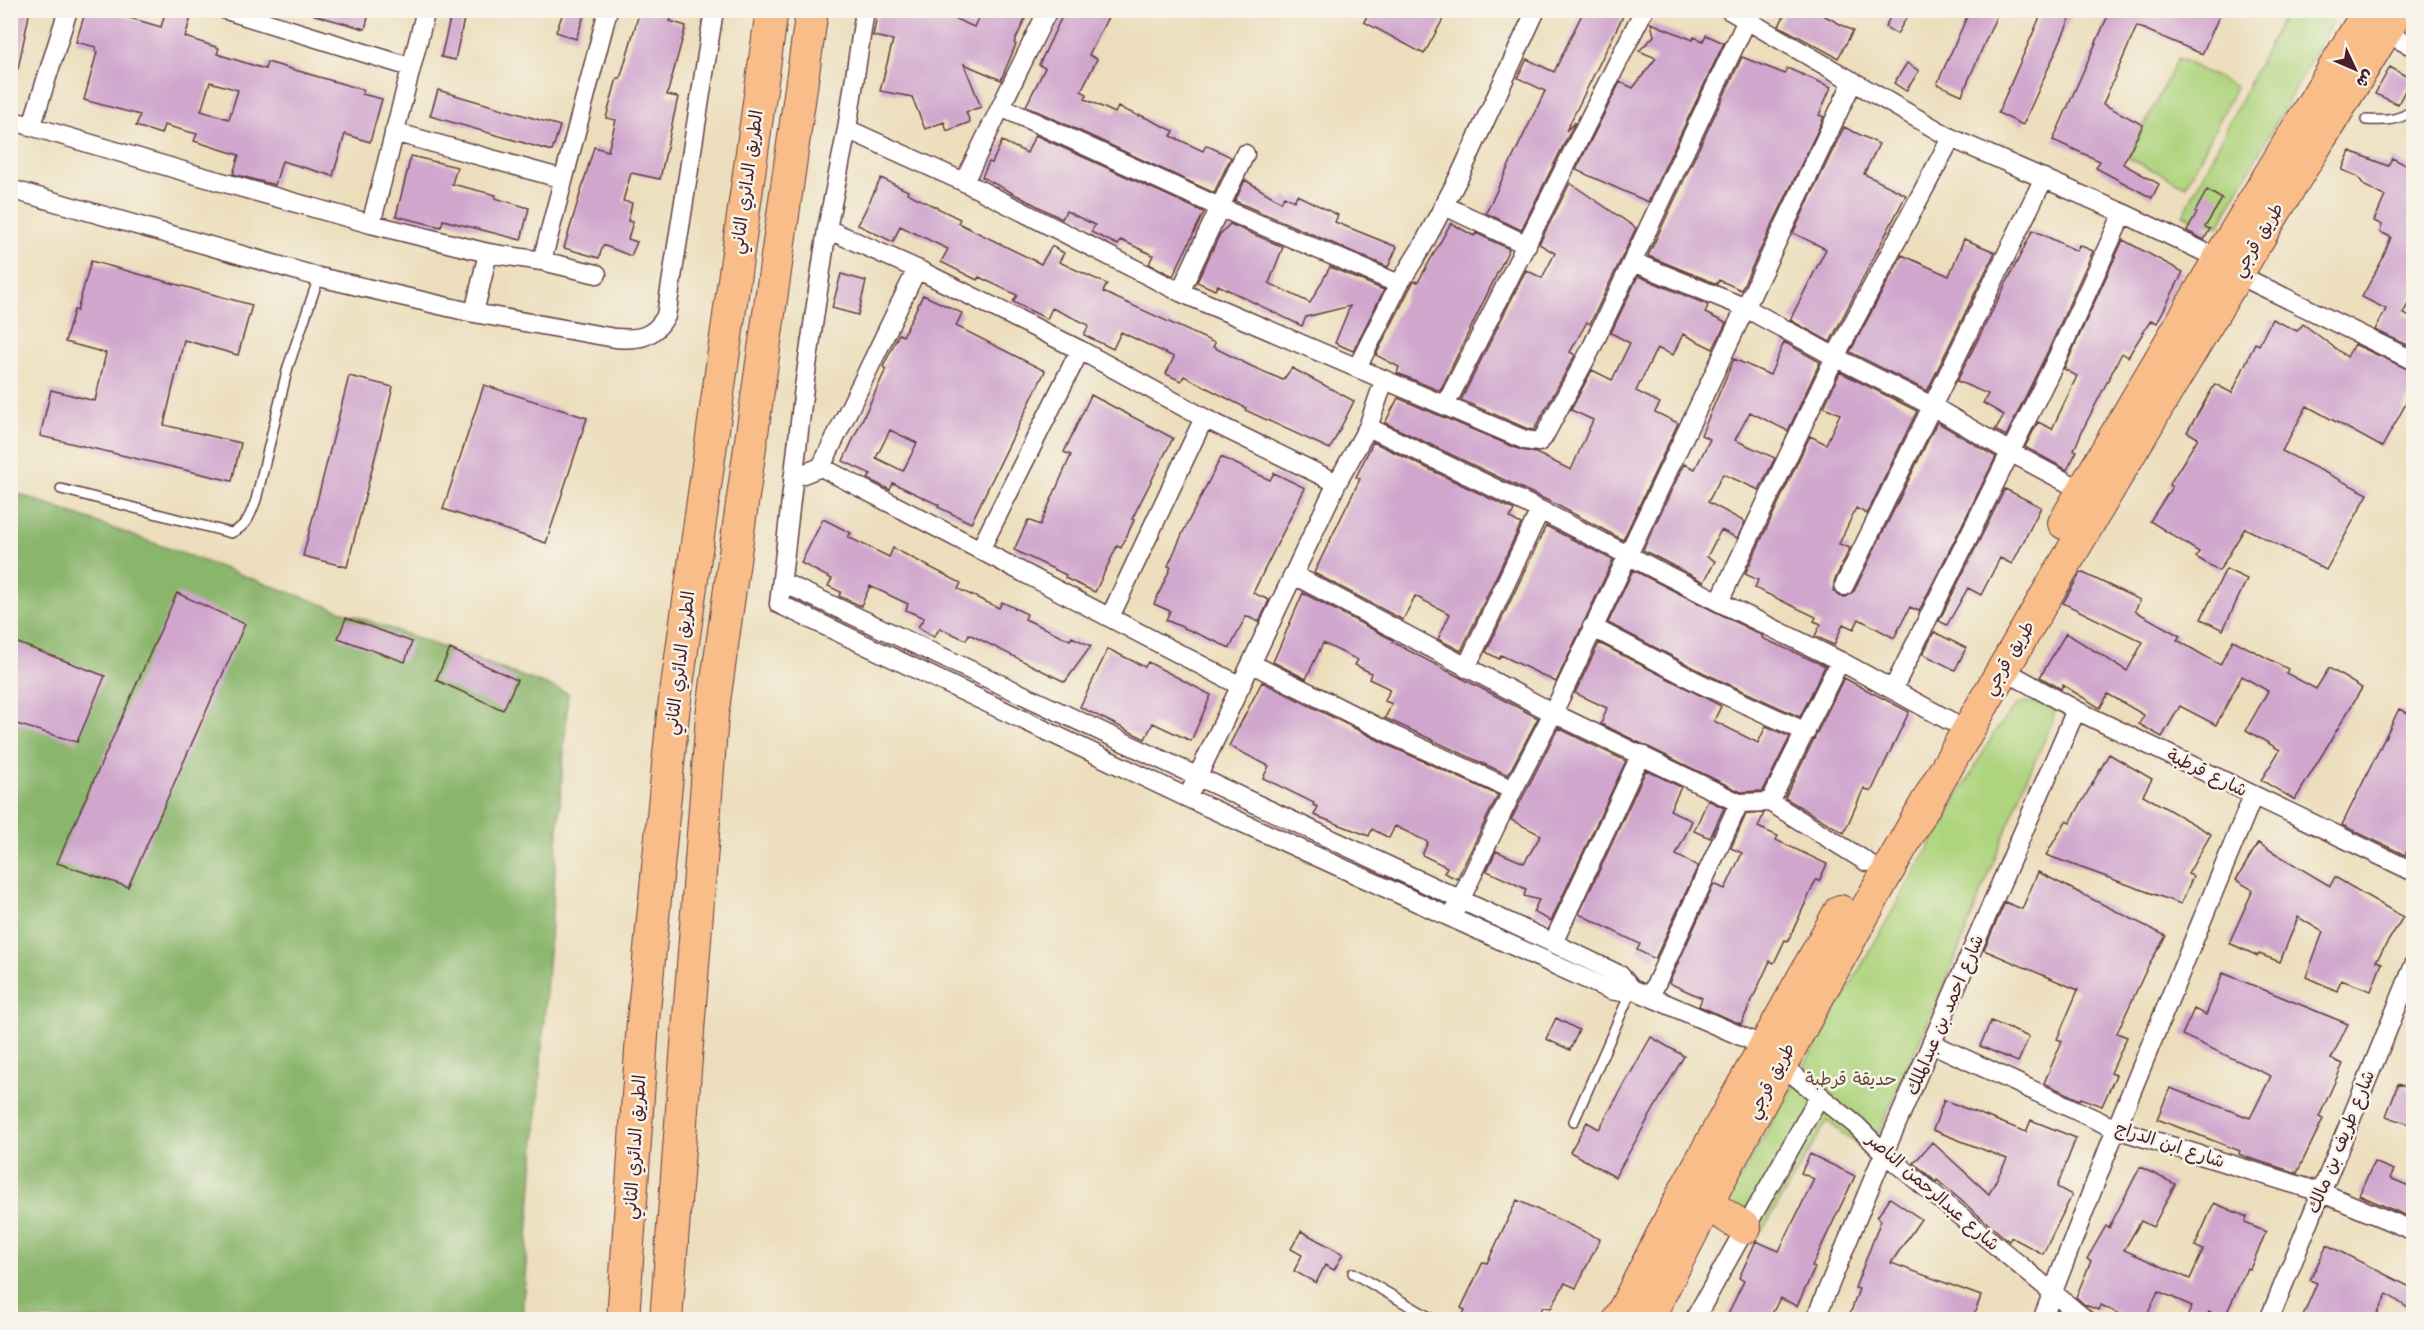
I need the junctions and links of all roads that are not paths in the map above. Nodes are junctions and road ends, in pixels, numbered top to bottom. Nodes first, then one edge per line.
1 (68, 10) edge
2 (226, 10) edge
3 (426, 10) edge
4 (608, 10) edge
5 (714, 10) edge
6 (772, 10) edge
7 (812, 10) edge
8 (865, 10) edge
9 (1048, 10) edge
10 (1536, 10) edge
11 (1644, 10) edge
12 (1729, 10) edge
13 (1750, 15) edge
14 (2375, 17) edge
15 (2414, 47) edge
16 (411, 67) junction
17 (1853, 81) junction
18 (1001, 107) junction
19 (2414, 109) edge
20 (10, 120) edge
21 (2366, 120) dead end
22 (32, 125) junction
23 (847, 129) junction
24 (394, 132) junction
25 (1951, 138) junction
26 (1245, 154) dead end
27 (2044, 178) junction
28 (563, 179) junction
29 (964, 182) junction
30 (10, 189) edge
31 (1445, 206) junction
32 (1219, 207) junction
33 (2123, 213) junction
34 (371, 224) junction
35 (827, 229) junction
36 (1527, 245) junction
37 (488, 253) junction
38 (542, 261) junction
39 (1632, 262) junction
40 (2228, 266) junction
41 (917, 269) junction
42 (597, 274) dead end
43 (319, 277) junction
44 (1399, 284) junction
45 (1180, 292) junction
46 (1744, 307) junction
47 (474, 313) junction
48 (1080, 350) junction
49 (1835, 357) junction
50 (2414, 361) edge
51 (1358, 368) junction
52 (1384, 381) junction
53 (1445, 406) junction
54 (1932, 406) junction
55 (1204, 418) junction
56 (1368, 428) junction
57 (2010, 452) junction
58 (820, 467) junction
59 (793, 478) junction
60 (1337, 483) junction
61 (61, 489) dead end
62 (2083, 491) junction
63 (1540, 510) junction
64 (980, 550) junction
65 (1627, 555) junction
66 (1294, 575) junction
67 (782, 582) junction
68 (1844, 586) dead end
69 (1719, 602) junction
70 (1110, 617) junction
71 (1592, 627) junction
72 (1840, 662) junction
73 (1252, 664) junction
74 (1466, 668) junction
75 (2002, 669) junction
76 (1241, 686) junction
77 (1893, 689) junction
78 (2076, 710) junction
79 (1552, 713) junction
80 (1950, 721) junction
81 (1806, 732) junction
82 (1641, 754) junction
83 (1197, 777) junction
84 (1513, 790) junction
85 (2253, 796) junction
86 (1188, 798) junction
87 (1770, 802) junction
88 (1739, 803) junction
89 (1867, 862) junction
90 (2414, 872) edge
91 (1461, 899) junction
92 (1452, 919) junction
93 (1553, 943) junction
94 (2414, 965) edge
95 (1632, 989) junction
96 (1650, 997) junction
97 (1933, 1044) junction
98 (1772, 1055) junction
99 (1820, 1095) junction
100 (1574, 1121) dead end
101 (2116, 1129) junction
102 (1884, 1153) junction
103 (2320, 1192) junction
104 (1706, 1203) junction
105 (1745, 1228) junction
106 (2414, 1231) edge
107 (1353, 1273) dead end
108 (2053, 1293) junction
109 (623, 1320) edge
110 (666, 1320) edge
111 (1434, 1320) edge
112 (1619, 1320) edge
113 (1647, 1320) edge
114 (1694, 1320) edge
115 (1815, 1320) edge
116 (2042, 1320) edge
117 (2086, 1320) edge
118 (2269, 1320) edge

1 - 22 street
2 - 16 street
3 - 16 street
4 - 28 street
5 - 47 street
6 - 109 highway, الطريق الدائري الثاني
7 - 110 highway
8 - 23 street
9 - 18 street
10 - 31 street
11 - 36 street
12 - 13 street
13 - 17 street
13 - 39 street
14 - 15 street
14 - 40 highway, طريق قرجي
16 - 24 street
17 - 25 street
17 - 46 street
18 - 29 street
18 - 32 street
19 - 21 lane
20 - 22 street
22 - 34 street
23 - 29 street
23 - 35 street
24 - 28 street
24 - 34 street
25 - 27 street
25 - 49 street
26 - 32 street
27 - 33 street
27 - 54 street
28 - 38 street
29 - 45 street
30 - 43 street
31 - 36 street
31 - 44 street
32 - 44 street
32 - 45 street
33 - 40 street
33 - 57 street
34 - 37 street
35 - 41 street
35 - 59 street
36 - 53 street
37 - 38 street
37 - 47 street
38 - 42 street
39 - 46 street
39 - 53 street
40 - 50 street
40 - 62 highway, طريق قرجي
40 - 75 highway, طريق قرجي
41 - 48 street
41 - 58 street
43 - 47 street
43 - 61 lane
44 - 51 street
45 - 51 street
46 - 49 street
46 - 65 street
48 - 55 street
48 - 64 street
49 - 54 street
49 - 69 street
51 - 52 street
52 - 53 street
52 - 56 street
54 - 57 street
54 - 68 street
55 - 60 street
55 - 70 street
56 - 60 street
56 - 63 street
57 - 62 street
57 - 77 street
58 - 59 street
58 - 64 street
59 - 67 street
60 - 66 street
62 - 80 highway, طريق قرجي
63 - 65 street
63 - 74 street
64 - 70 street
65 - 69 street
65 - 71 street
66 - 73 street
66 - 74 street
67 - 83 street
67 - 86 street
69 - 72 street
70 - 76 street
71 - 79 street
71 - 81 street
72 - 77 street
72 - 81 street
73 - 76 street
73 - 84 street
74 - 79 street
75 - 78 street, شارع قرطبة
75 - 98 highway, طريق قرجي
76 - 83 street
77 - 80 street
78 - 85 street, شارع قرطبة
78 - 97 street, شارع احمد بن عبدالملك
79 - 82 street
79 - 84 street
80 - 89 highway, طريق قرجي
81 - 87 street
82 - 88 street
82 - 93 street
83 - 86 street
83 - 91 street
84 - 91 street
85 - 90 street, شارع قرطبة
85 - 101 street
86 - 92 street
87 - 88 street
87 - 89 street
88 - 96 street
89 - 98 highway, طريق قرجي
91 - 92 street
91 - 93 street
92 - 95 street
93 - 95 street
94 - 103 street, شارع طريف بن مالك
95 - 96 street, شارع عبدالرحمن الناصر
95 - 100 lane
96 - 98 street, شارع عبدالرحمن الناصر
97 - 101 street, شارع ابن الدراج
97 - 102 street, شارع احمد بن عبدالملك
98 - 99 street, شارع عبدالرحمن الناصر
98 - 104 highway, طريق قرجي
98 - 112 highway, طريق قرجي
99 - 102 street, شارع عبدالرحمن الناصر
99 - 105 street
101 - 103 street, شارع ابن الدراج
101 - 108 street
102 - 108 street, شارع عبدالرحمن الناصر
102 - 115 street, شارع احمد بن عبدالملك
103 - 106 street, شارع ابن الدراج
103 - 118 street, شارع طريف بن مالك
104 - 105 highway
104 - 113 highway, طريق قرجي
105 - 114 street
107 - 111 lane
108 - 116 street
108 - 117 street, شارع عبدالرحمن الناصر

